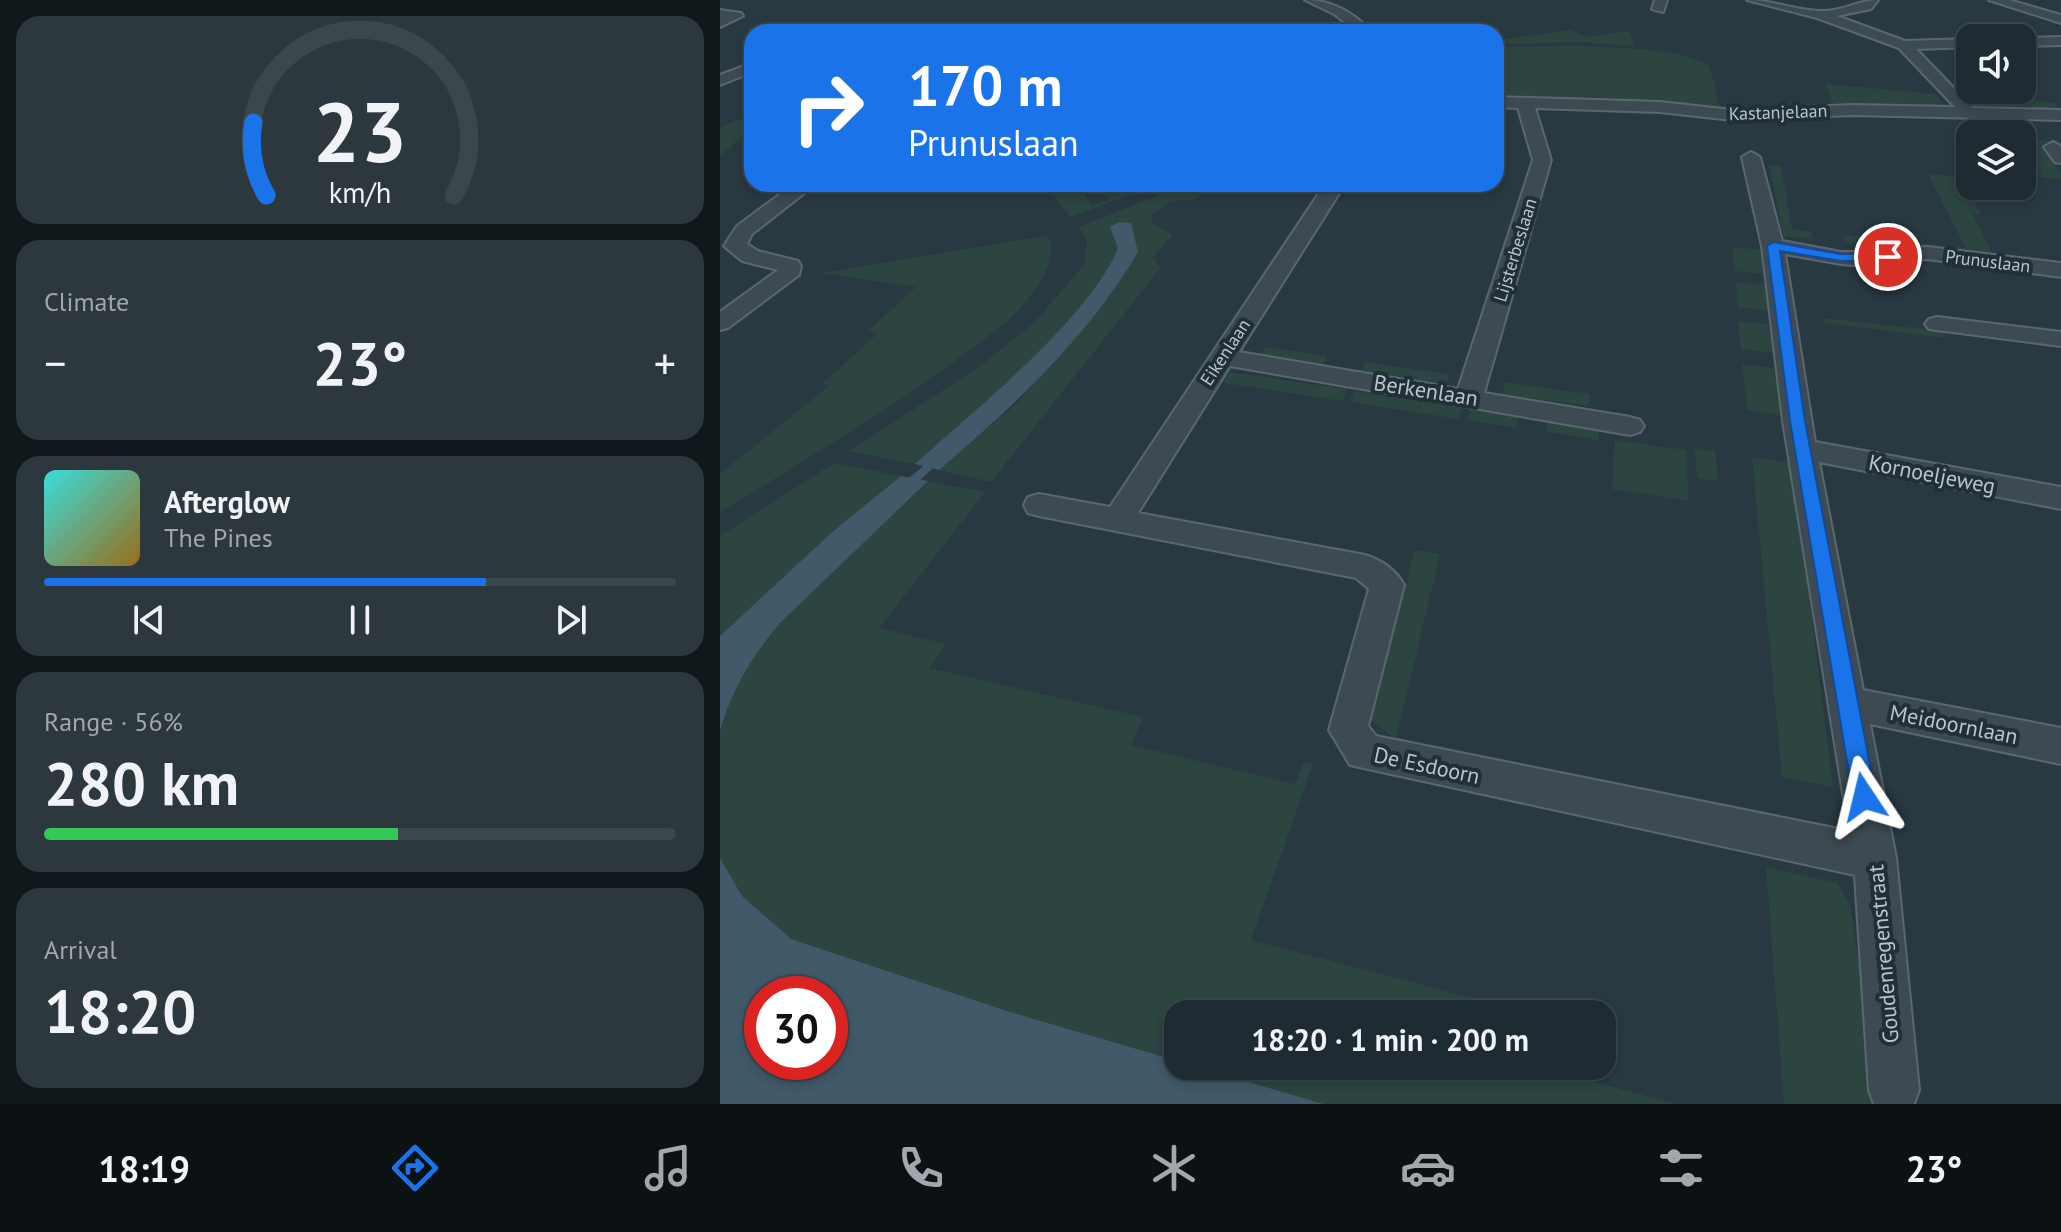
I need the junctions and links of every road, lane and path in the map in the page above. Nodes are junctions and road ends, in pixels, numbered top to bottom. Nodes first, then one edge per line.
1 (1311, 0) edge
2 (1753, 0) edge
3 (1995, 0) edge
4 (1872, 1) edge
5 (1801, 10) junction
6 (720, 14) edge
7 (1821, 15) junction
8 (2061, 19) edge
9 (720, 23) edge
10 (1355, 24) edge
11 (1801, 26) dead end
12 (2061, 41) edge
13 (1956, 43) edge
14 (1904, 45) junction
15 (2036, 46) edge
16 (720, 61) edge
17 (744, 65) edge
18 (744, 70) edge
19 (720, 80) edge
20 (1504, 102) edge
21 (1525, 103) junction
22 (1968, 112) junction
23 (2061, 115) edge
24 (1751, 157) dead end
25 (795, 192) edge
26 (1330, 192) edge
27 (1773, 246) junction
28 (2061, 270) edge
29 (720, 323) edge
30 (1937, 324) dead end
31 (2061, 339) edge
32 (1222, 357) junction
33 (1469, 397) junction
34 (1630, 426) dead end
35 (1804, 450) junction
36 (2061, 498) edge
37 (1039, 505) dead end
38 (1117, 521) junction
39 (1848, 703) junction
40 (2061, 746) edge
41 (1875, 858) junction
42 (1894, 1090) dead end

1 - 10 street
2 - 5 street
3 - 8 street
4 - 7 street
5 - 7 street
5 - 11 street
6 - 9 street
7 - 14 street
12 - 15 street
13 - 14 street
14 - 22 street
16 - 17 street
18 - 19 street
20 - 21 street, Kastanjelaan
21 - 22 street, Kastanjelaan
21 - 33 street, Lijsterbeslaan
22 - 23 street, Kastanjelaan
24 - 27 street, Goudenregenstraat
25 - 29 street
26 - 32 street, Eikenlaan
27 - 28 street, Prunuslaan
27 - 35 street, Goudenregenstraat
30 - 31 street
32 - 33 street, Berkenlaan
32 - 38 street, Eikenlaan
33 - 34 street, Berkenlaan
35 - 36 street, Kornoeljeweg
35 - 39 street, Goudenregenstraat
37 - 38 street, De Esdoorn
38 - 41 street, De Esdoorn
39 - 40 street, Meidoornlaan
39 - 41 street, Goudenregenstraat
41 - 42 street, Goudenregenstraat

